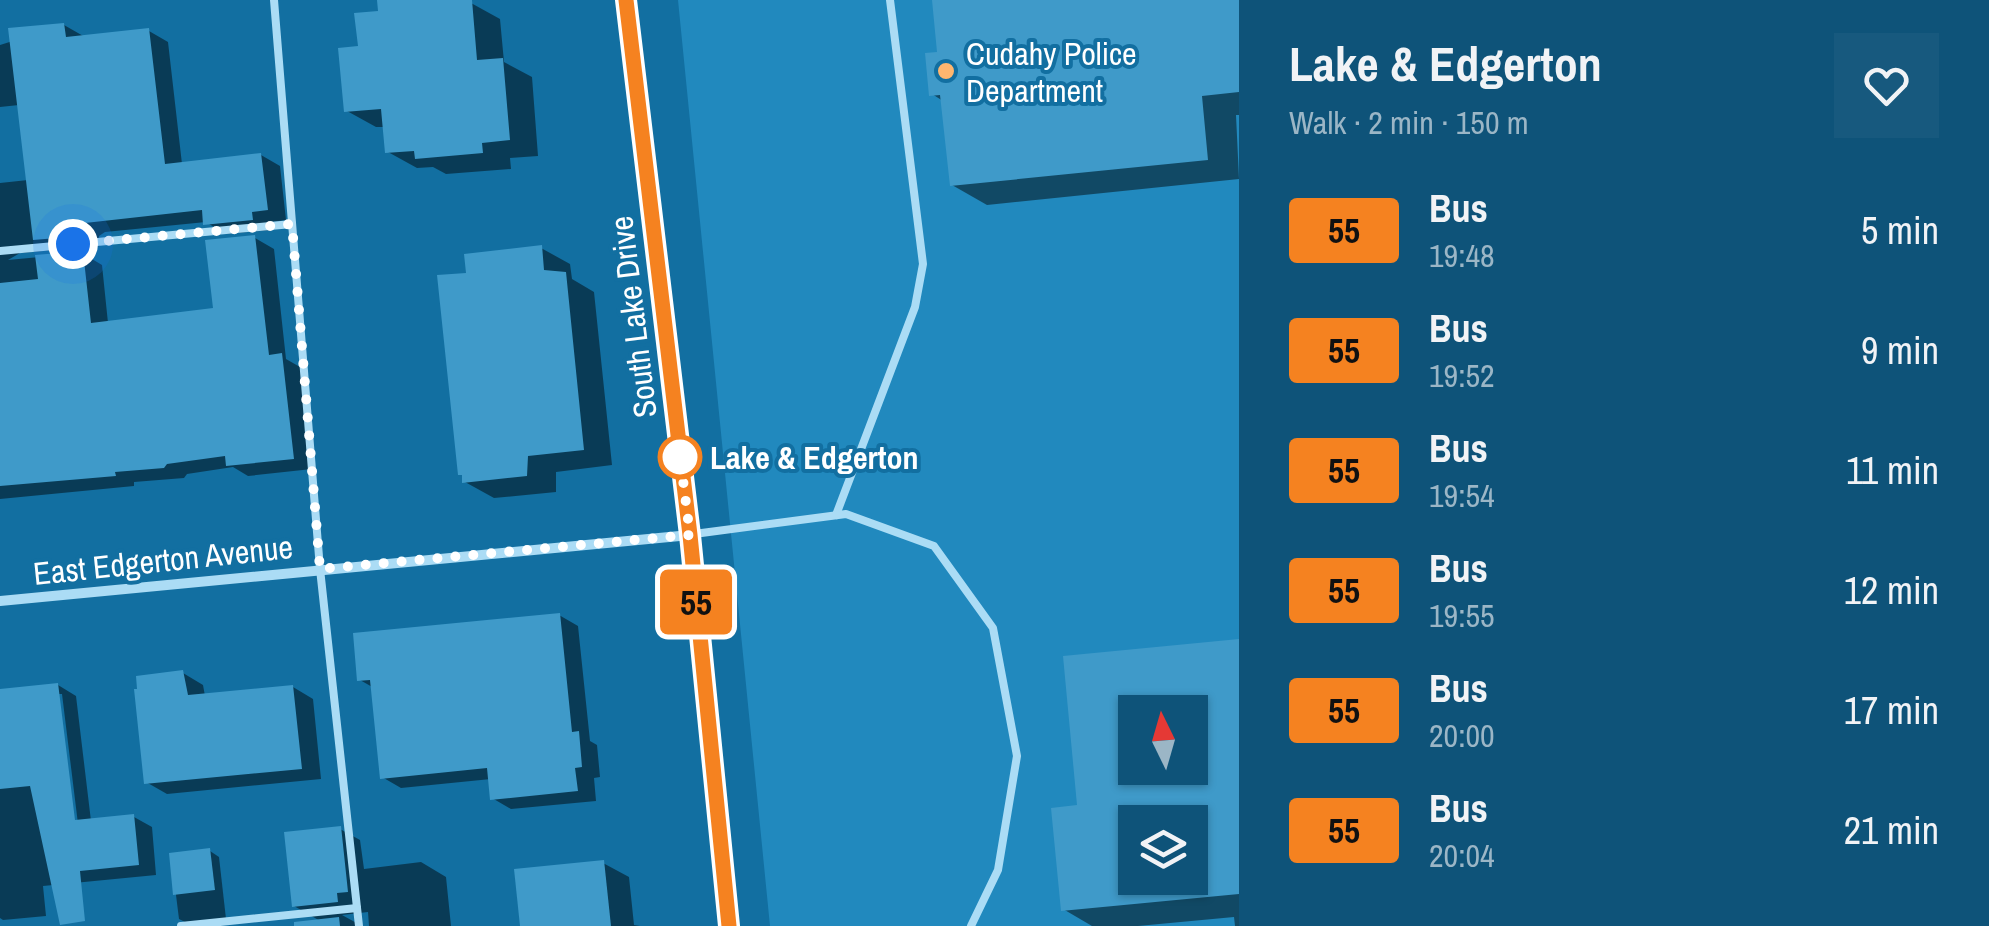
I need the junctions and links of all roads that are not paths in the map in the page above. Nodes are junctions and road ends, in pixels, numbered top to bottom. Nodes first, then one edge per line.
1 (274, 0) edge
2 (626, 0) edge
3 (890, 0) edge
4 (292, 224) junction
5 (0, 251) edge
6 (836, 515) junction
7 (690, 535) junction
8 (320, 569) junction
9 (0, 601) edge
10 (357, 908) junction
11 (181, 926) edge
12 (360, 926) edge
13 (729, 926) edge
14 (971, 926) edge

1 - 4 lane
2 - 7 main road, South Lake Drive
3 - 6 lane
4 - 5 lane
4 - 8 lane
6 - 7 lane
6 - 14 lane
7 - 8 street, East Edgerton Avenue
7 - 13 main road, South Lake Drive
8 - 9 street, East Edgerton Avenue
8 - 10 lane
10 - 11 lane
10 - 12 lane

